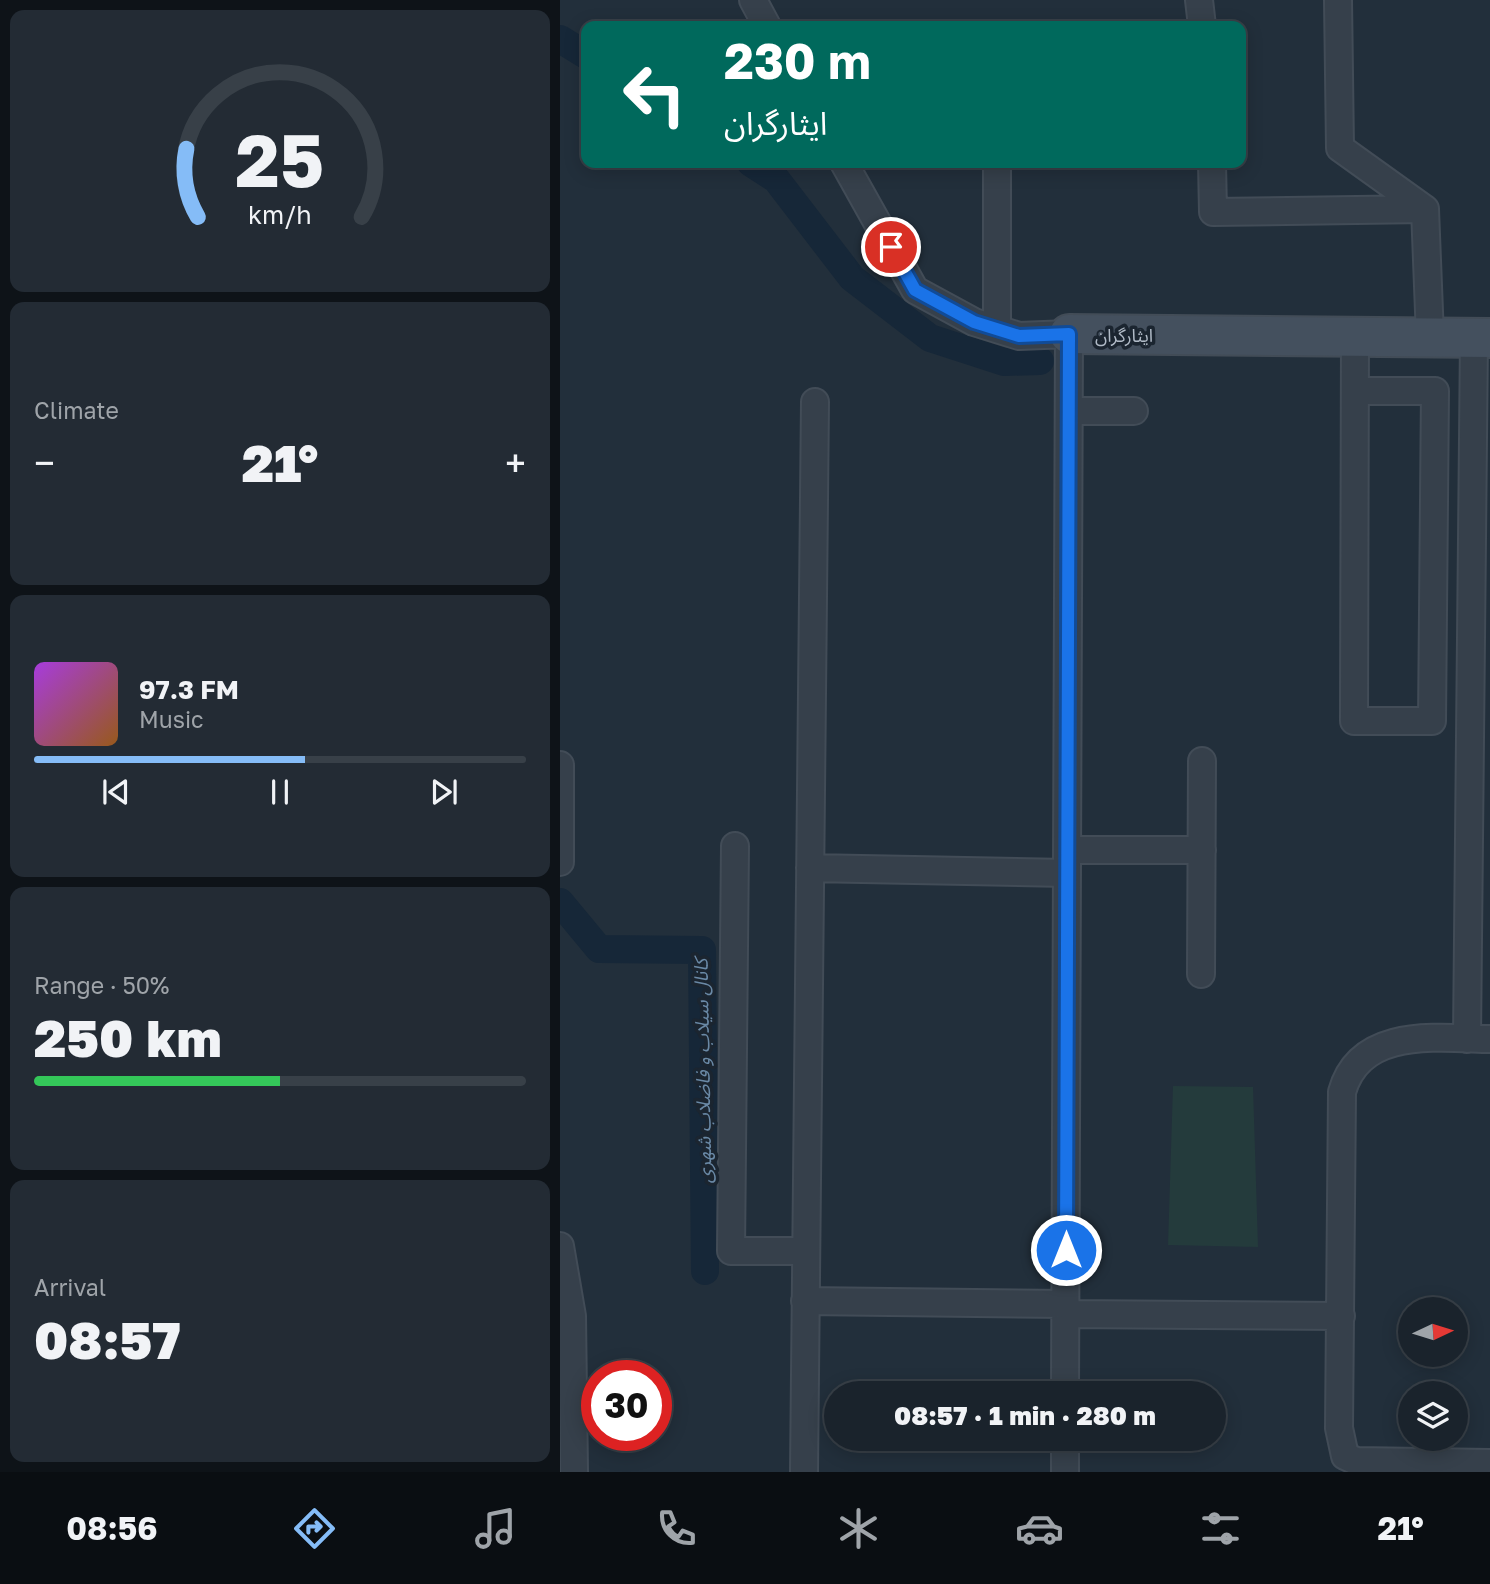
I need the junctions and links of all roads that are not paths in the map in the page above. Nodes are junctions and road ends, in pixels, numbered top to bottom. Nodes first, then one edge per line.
1 (753, 0) edge
2 (1199, 0) edge
3 (1338, 0) edge
4 (764, 21) edge
5 (1201, 21) edge
6 (847, 168) edge
7 (996, 168) edge
8 (1212, 168) edge
9 (1424, 209) junction
10 (997, 330) junction
11 (1069, 334) junction
12 (1355, 337) junction
13 (1430, 337) junction
14 (1482, 338) edge
15 (1355, 391) junction
16 (815, 402) dead end
17 (1069, 411) junction
18 (1134, 411) dead end
19 (1202, 761) dead end
20 (560, 765) edge
21 (1481, 785) edge
22 (735, 846) dead end
23 (1202, 850) junction
24 (560, 862) edge
25 (1067, 862) junction
26 (810, 869) junction
27 (1201, 974) dead end
28 (1479, 1039) edge
29 (560, 1246) edge
30 (806, 1251) junction
31 (805, 1301) junction
32 (1066, 1309) junction
33 (1341, 1316) junction
34 (1065, 1381) edge
35 (1065, 1451) edge
36 (1490, 1463) edge
37 (574, 1472) edge
38 (804, 1472) edge
39 (1065, 1472) edge

1 - 4 street
2 - 5 street
3 - 9 street
6 - 10 street, ایثارگران
7 - 10 street
8 - 9 street
9 - 13 street
10 - 11 street, ایثارگران
11 - 12 street, ایثارگران
11 - 17 street
12 - 13 street, ایثارگران
12 - 15 street
13 - 14 street, ایثارگران
14 - 21 street
15 - 15 street
16 - 26 street
17 - 18 street
17 - 25 street
19 - 23 street
20 - 24 street
21 - 28 street
22 - 30 street
23 - 25 street
23 - 27 street
25 - 26 street
25 - 32 street
26 - 30 street
28 - 33 street
29 - 37 street
30 - 31 street
31 - 32 street
31 - 38 street
32 - 33 street
32 - 34 street
33 - 36 street
35 - 39 street

